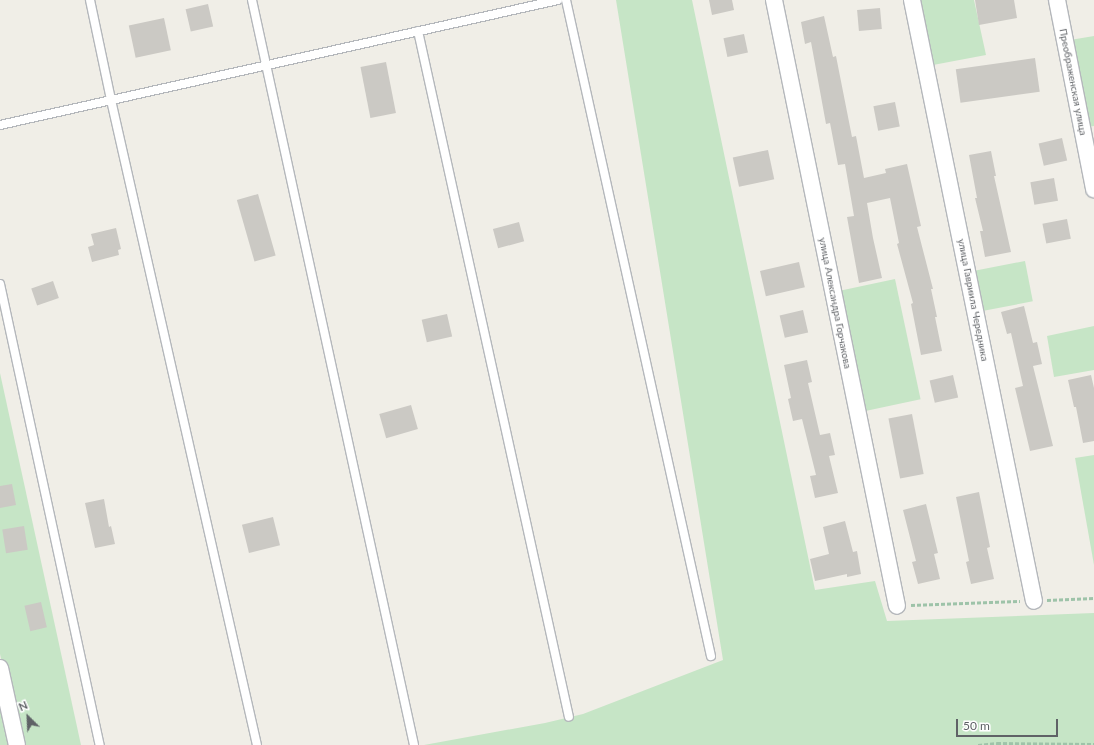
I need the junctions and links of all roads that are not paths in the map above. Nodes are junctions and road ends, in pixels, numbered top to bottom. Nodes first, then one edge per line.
1 (90, 0) edge
2 (252, 0) edge
3 (558, 0) edge
4 (566, 0) edge
5 (774, 0) edge
6 (912, 0) edge
7 (1057, 0) edge
8 (418, 31) junction
9 (266, 65) junction
10 (111, 100) junction
11 (0, 125) edge
12 (1094, 188) edge
13 (0, 284) edge
14 (1034, 601) road end
15 (897, 606) road end
16 (710, 656) dead end
17 (0, 668) edge
18 (569, 717) dead end
19 (17, 745) edge
20 (100, 745) edge
21 (257, 745) edge
22 (414, 745) edge

1 - 10 lane
2 - 9 lane
3 - 8 lane
4 - 16 lane
5 - 15 street, улица Александра Горчакова
6 - 14 street, улица Гавриила Чередника
7 - 12 street, Преображенская улица
8 - 9 lane
8 - 18 lane
9 - 10 lane
9 - 22 lane
10 - 11 lane
10 - 21 lane
13 - 20 lane
17 - 19 street

